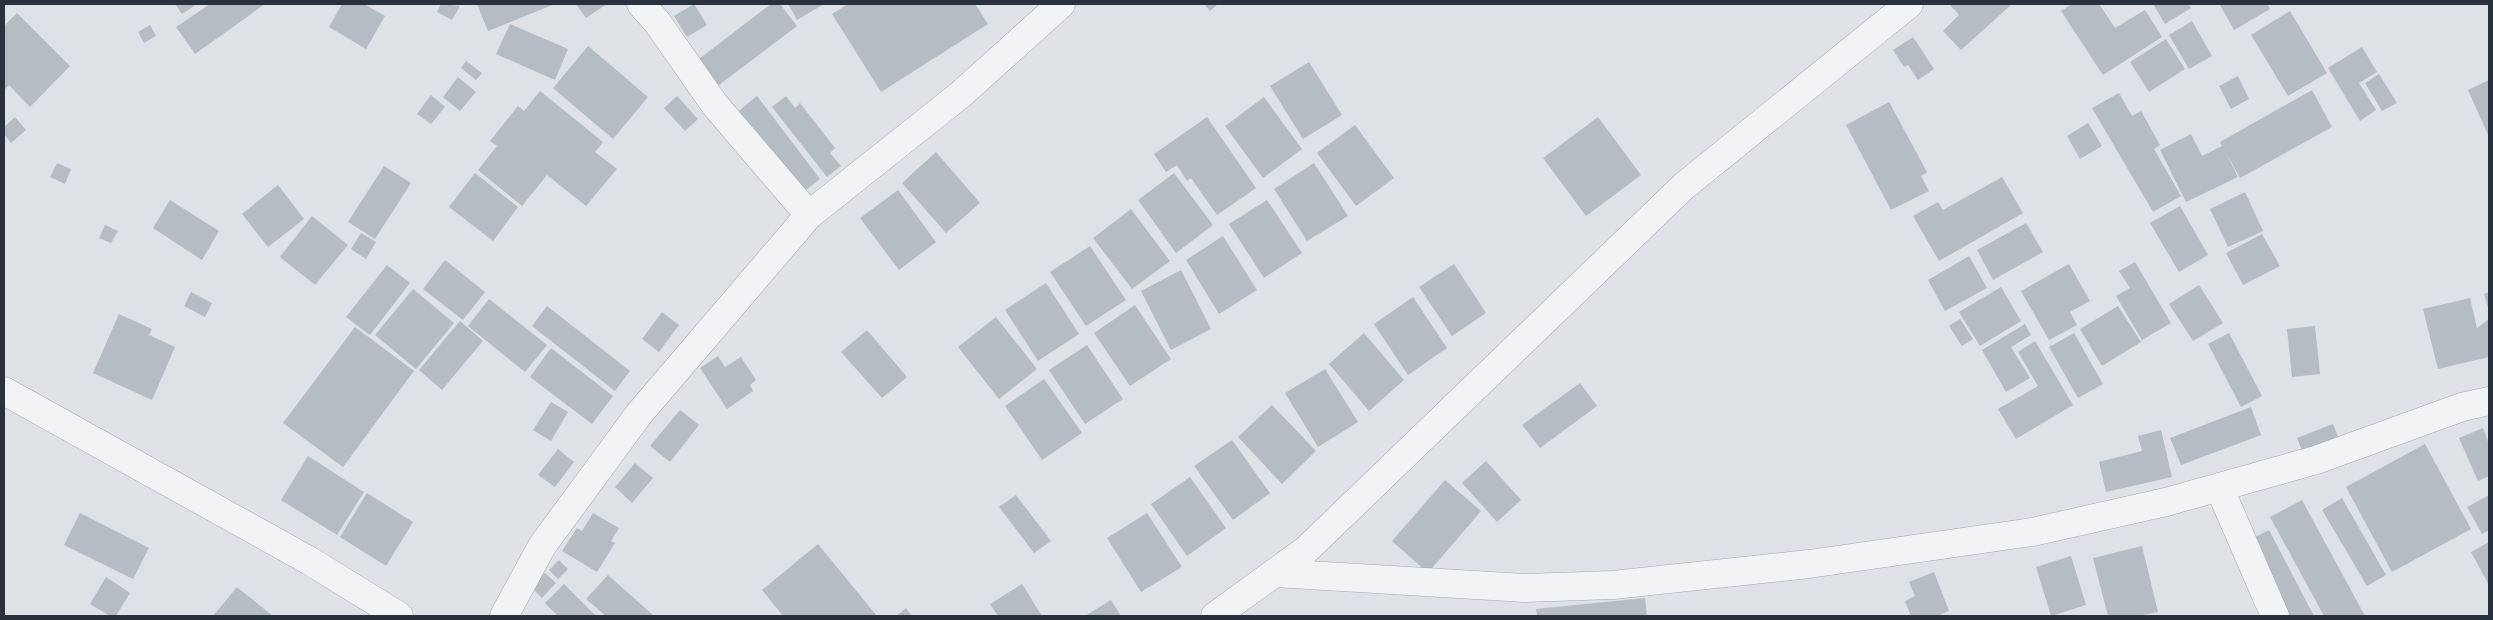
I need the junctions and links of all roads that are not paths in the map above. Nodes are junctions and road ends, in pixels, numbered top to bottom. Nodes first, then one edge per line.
1 (641, 4) edge
2 (1061, 4) edge
3 (1909, 4) edge
4 (809, 215) junction
5 (4, 391) edge
6 (2489, 401) edge
7 (2219, 487) junction
8 (1275, 573) junction
9 (399, 616) edge
10 (504, 616) edge
11 (1215, 616) edge
12 (2275, 616) edge

1 - 4 street
2 - 4 street
3 - 8 street
4 - 10 street
5 - 9 street
6 - 7 street
7 - 8 street
7 - 12 street
8 - 11 street

